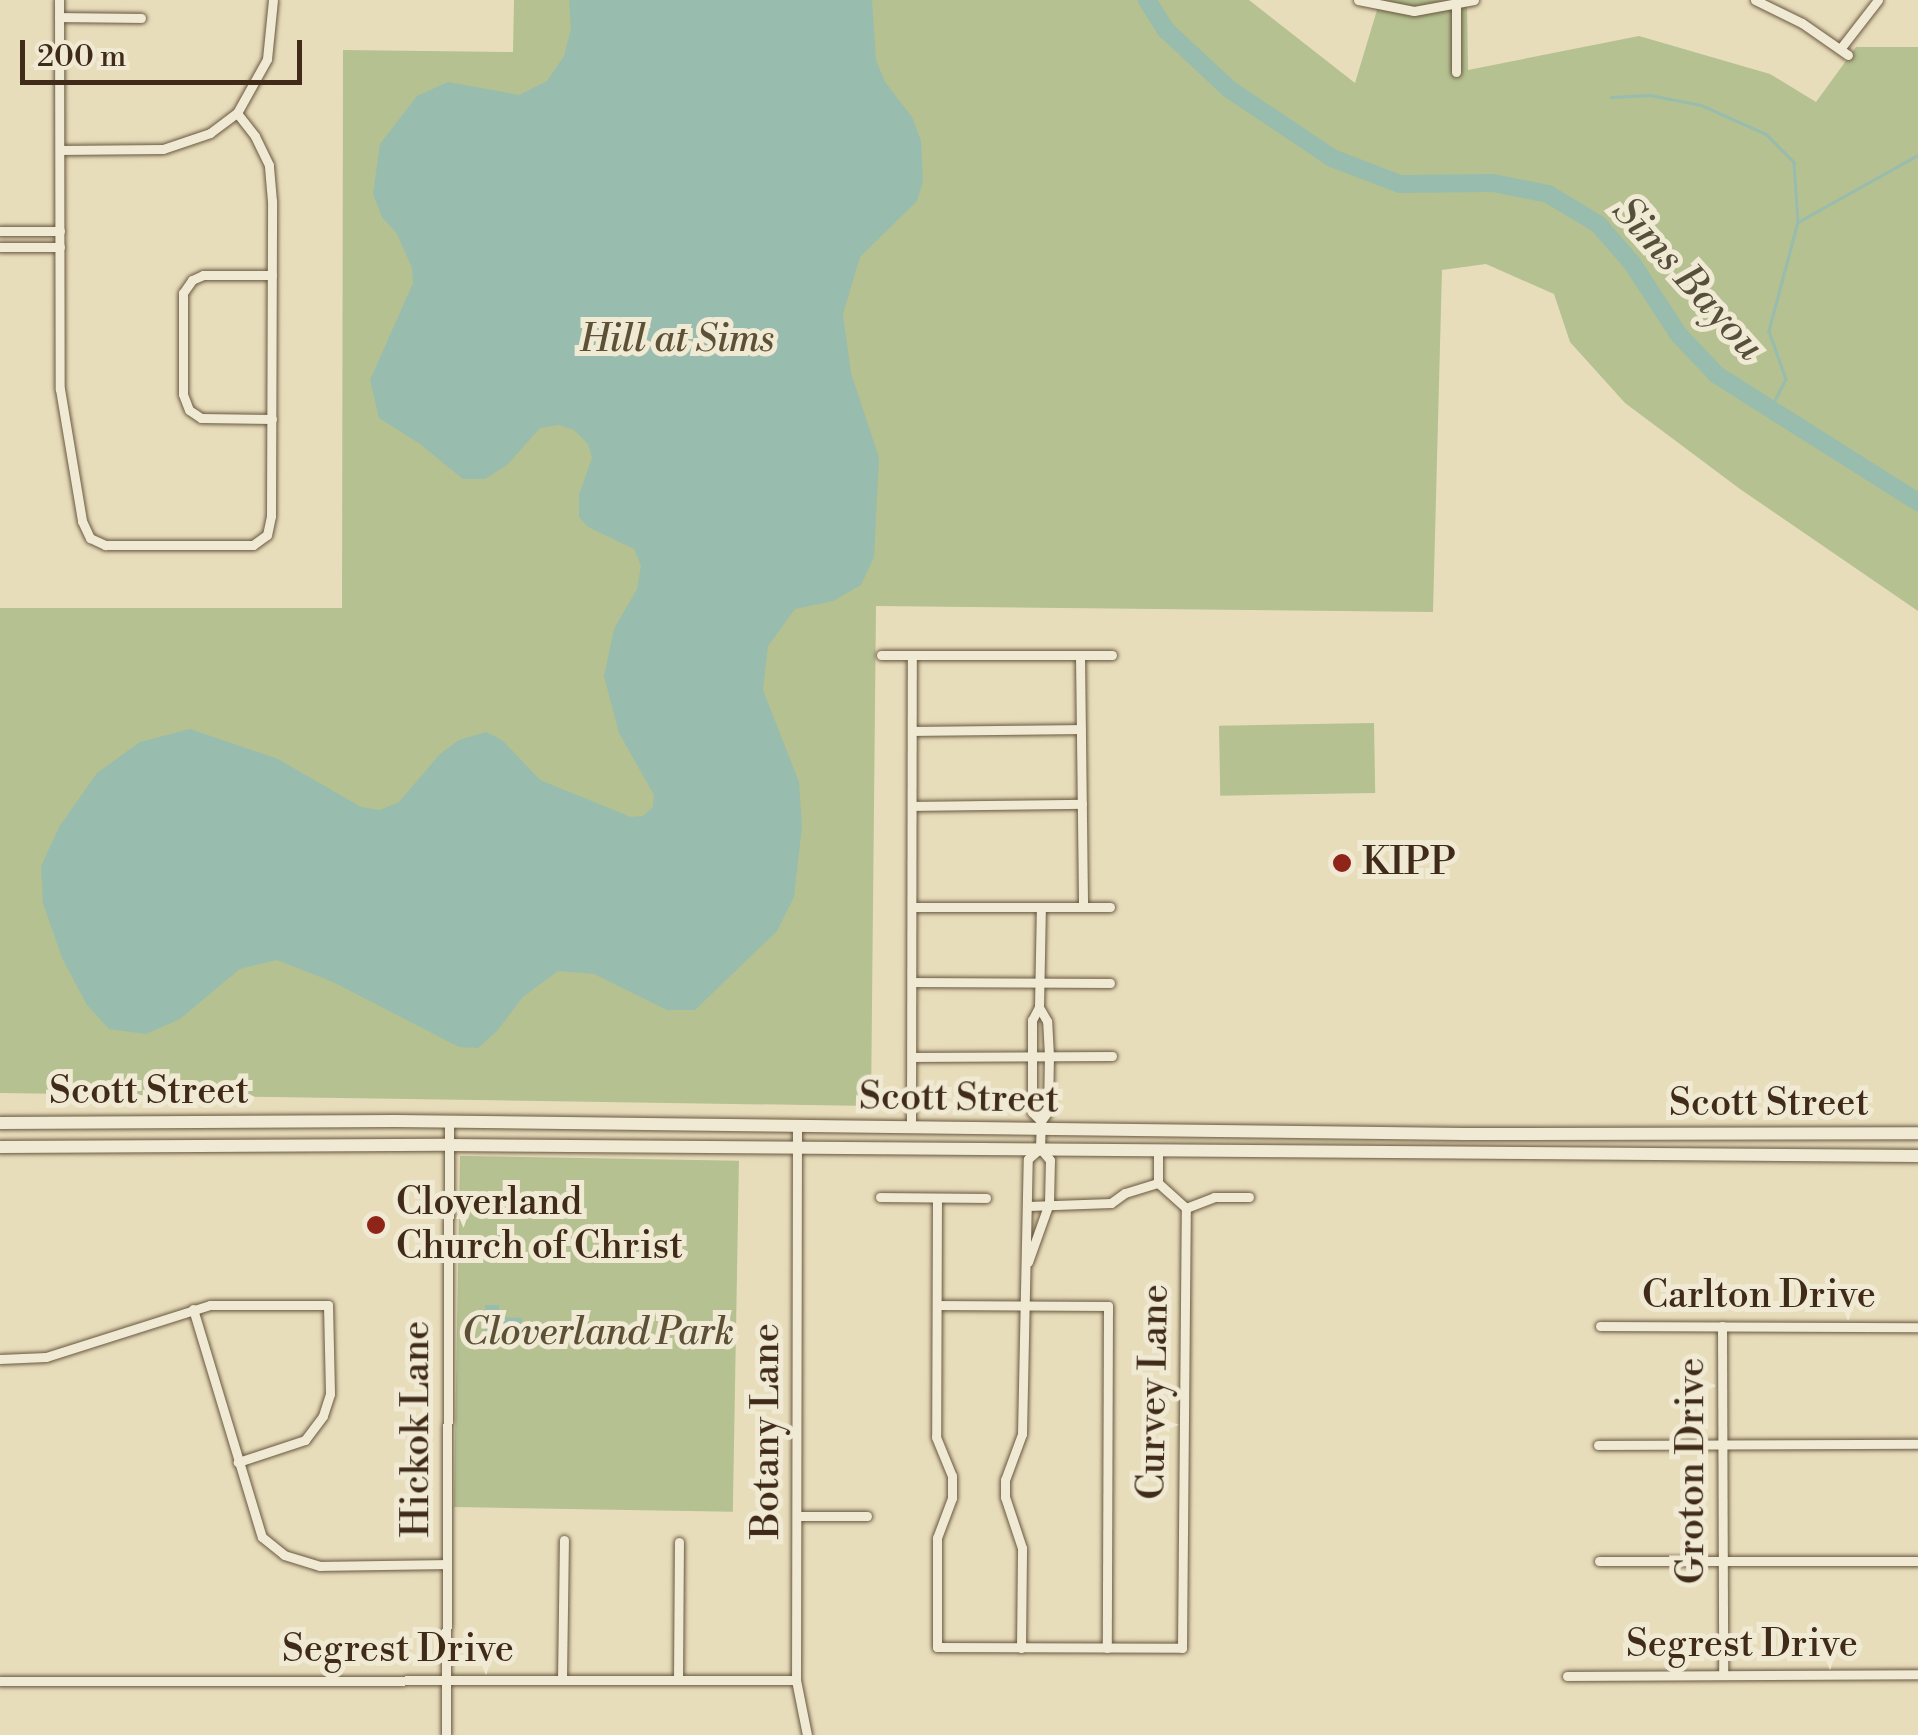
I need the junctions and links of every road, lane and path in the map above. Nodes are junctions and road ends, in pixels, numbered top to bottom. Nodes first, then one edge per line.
1 (60, 0) edge
2 (272, 0) edge
3 (1358, 0) edge
4 (1474, 0) edge
5 (1755, 0) edge
6 (1878, 0) edge
7 (1456, 2) edge
8 (60, 17) junction
9 (141, 18) dead end
10 (1456, 72) dead end
11 (237, 113) junction
12 (60, 150) junction
13 (0, 231) edge
14 (60, 232) junction
15 (60, 246) junction
16 (0, 247) edge
17 (272, 276) junction
18 (272, 420) junction
19 (912, 654) junction
20 (881, 655) dead end
21 (1080, 655) junction
22 (1112, 655) dead end
23 (1081, 729) junction
24 (913, 731) junction
25 (1082, 804) junction
26 (912, 806) junction
27 (912, 907) junction
28 (1083, 907) junction
29 (1110, 907) dead end
30 (1041, 908) junction
31 (913, 982) junction
32 (1039, 982) junction
33 (1110, 983) dead end
34 (1039, 1006) junction
35 (1049, 1056) junction
36 (1112, 1056) dead end
37 (912, 1057) junction
38 (1031, 1057) junction
39 (1049, 1083) junction
40 (1032, 1084) junction
41 (4, 1123) edge
42 (448, 1125) junction
43 (624, 1126) junction
44 (1041, 1126) junction
45 (797, 1127) junction
46 (911, 1128) junction
47 (1251, 1132) junction
48 (1410, 1133) junction
49 (1918, 1134) edge
50 (1704, 1136) junction
51 (448, 1145) junction
52 (624, 1146) junction
53 (3, 1147) edge
54 (797, 1147) junction
55 (1040, 1148) junction
56 (1158, 1150) junction
57 (1251, 1151) junction
58 (1410, 1152) junction
59 (1706, 1155) junction
60 (1918, 1156) edge
61 (1158, 1183) junction
62 (1249, 1197) dead end
63 (880, 1198) dead end
64 (937, 1198) junction
65 (986, 1198) dead end
66 (1049, 1203) junction
67 (1028, 1206) junction
68 (1186, 1208) junction
69 (1025, 1268) junction
70 (937, 1305) junction
71 (1023, 1305) junction
72 (193, 1310) junction
73 (1600, 1326) dead end
74 (1722, 1326) junction
75 (1918, 1326) edge
76 (0, 1359) edge
77 (1722, 1444) junction
78 (1918, 1444) edge
79 (1598, 1445) dead end
80 (238, 1462) junction
81 (797, 1516) junction
82 (867, 1516) dead end
83 (564, 1540) dead end
84 (679, 1542) dead end
85 (1600, 1561) dead end
86 (1918, 1561) edge
87 (1722, 1562) junction
88 (446, 1564) junction
89 (1021, 1648) junction
90 (1107, 1648) junction
91 (1918, 1674) edge
92 (1722, 1675) junction
93 (1567, 1676) dead end
94 (447, 1680) junction
95 (562, 1680) junction
96 (678, 1680) junction
97 (796, 1680) junction
98 (0, 1681) edge
99 (446, 1734) edge
100 (806, 1735) edge

1 - 8 street
2 - 11 street
3 - 7 street
4 - 7 street
5 - 6 street
7 - 10 street
8 - 9 street
8 - 12 street
11 - 12 street
11 - 17 street
12 - 14 street
13 - 14 street
14 - 15 street
15 - 16 street
15 - 18 street
17 - 18 street
17 - 18 street
19 - 20 street
19 - 21 street
19 - 24 street
21 - 22 street
21 - 23 street
23 - 24 street
23 - 25 street
24 - 26 street
25 - 26 street
25 - 28 street
26 - 27 street
27 - 30 street
27 - 31 street
28 - 29 street
28 - 30 street
30 - 32 street
31 - 32 street
31 - 37 street
32 - 33 street
32 - 34 street
34 - 35 street
34 - 38 street
35 - 36 street
35 - 38 street
35 - 39 street
37 - 38 street
37 - 46 street
38 - 40 street
39 - 40 street
39 - 44 street
40 - 44 street
41 - 42 main road, Scott Street
41 - 53 main road
42 - 43 main road, Scott Street
42 - 51 street, Hickok Lane
43 - 45 main road, Scott Street
43 - 52 main road
44 - 46 main road, Scott Street
44 - 47 main road, Scott Street
44 - 55 street
45 - 46 main road, Scott Street
45 - 54 street, Botany Lane
47 - 48 main road, Scott Street
47 - 57 main road
48 - 50 main road, Scott Street
48 - 58 main road
49 - 50 main road, Scott Street
50 - 59 main road
51 - 52 main road, Scott Street
51 - 53 main road, Scott Street
51 - 88 street, Hickok Lane
52 - 54 main road, Scott Street
54 - 55 main road, Scott Street
54 - 81 street, Botany Lane
55 - 56 main road, Scott Street
55 - 66 street
55 - 67 street
56 - 57 main road, Scott Street
56 - 61 street
57 - 58 main road, Scott Street
58 - 59 main road, Scott Street
59 - 60 main road, Scott Street
61 - 66 street
61 - 68 street
62 - 68 street
63 - 64 street
64 - 65 street
64 - 70 street
66 - 67 street
66 - 69 street
67 - 69 street
68 - 90 street, Curvey Lane
69 - 71 street
70 - 71 street
70 - 89 street
71 - 89 street
71 - 90 street
72 - 76 street
72 - 80 street
72 - 80 street
73 - 74 street, Carlton Drive
74 - 75 street, Carlton Drive
74 - 77 street, Groton Drive
77 - 78 street
77 - 79 street
77 - 87 street, Groton Drive
80 - 88 street
81 - 82 street
81 - 97 street, Botany Lane
83 - 95 street
84 - 96 street
85 - 87 street
86 - 87 street
87 - 92 street, Groton Drive
88 - 94 street, Hickok Lane
89 - 90 street
91 - 92 street, Segrest Drive
92 - 93 street, Segrest Drive
94 - 95 street, Segrest Drive
94 - 98 street, Segrest Drive
94 - 99 street, Hickok Lane
95 - 96 street, Segrest Drive
96 - 97 street, Segrest Drive
97 - 100 street, Botany Lane

